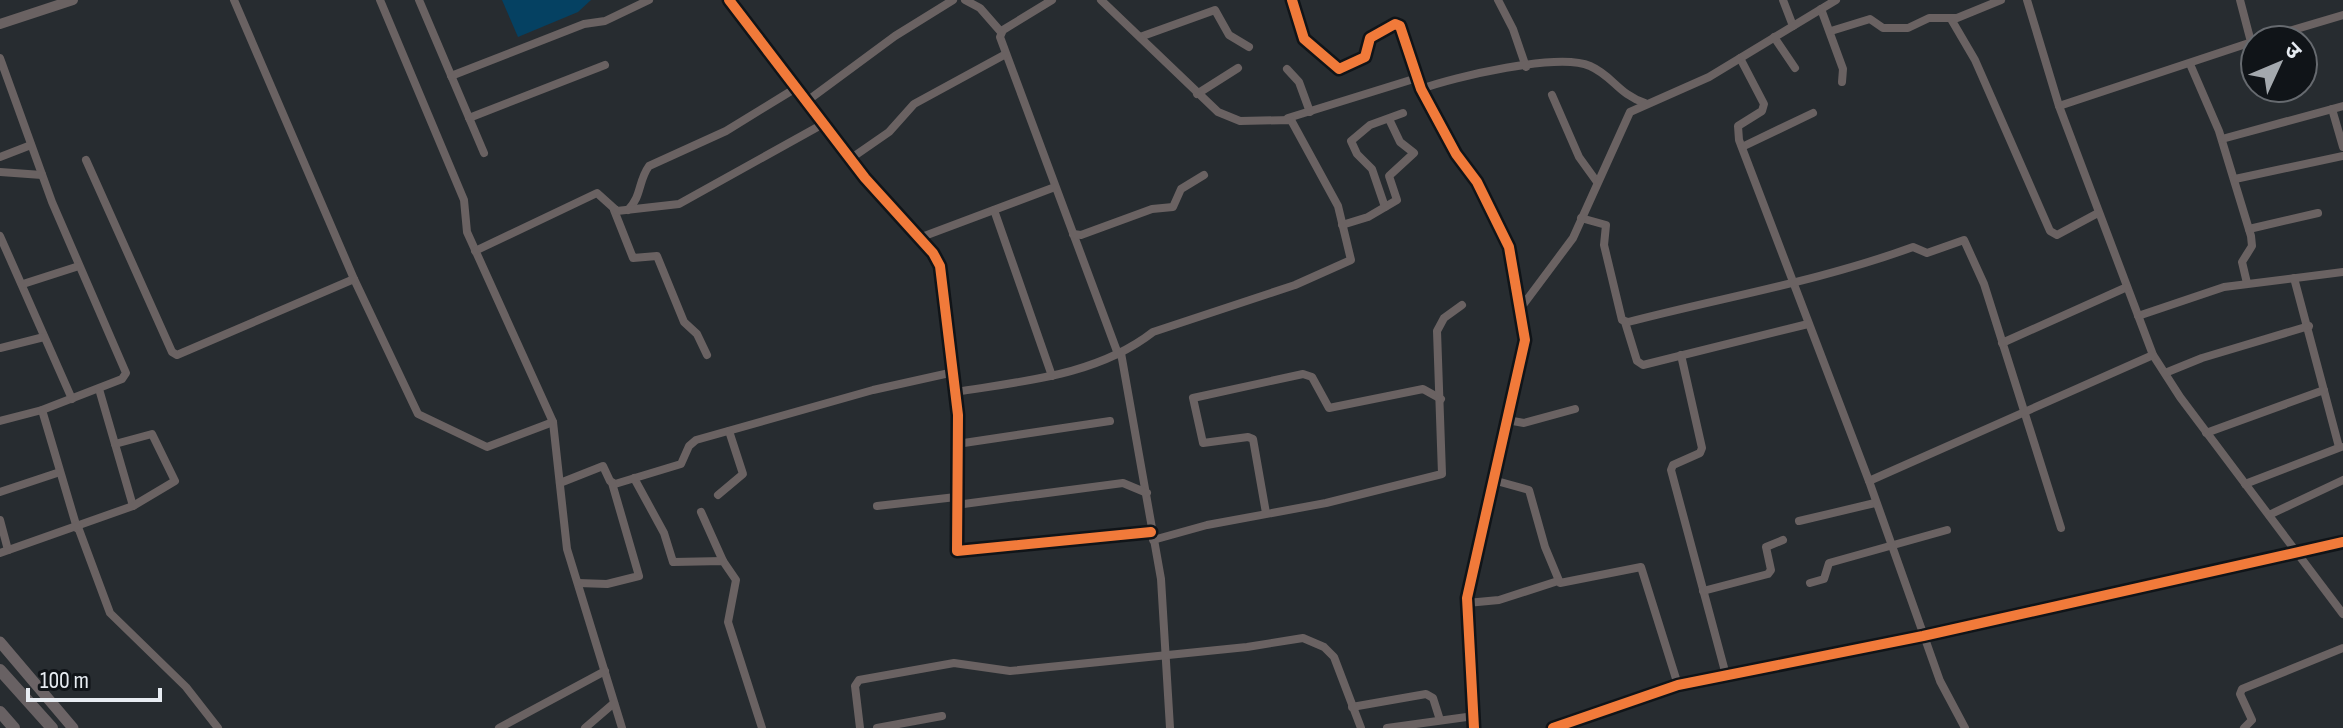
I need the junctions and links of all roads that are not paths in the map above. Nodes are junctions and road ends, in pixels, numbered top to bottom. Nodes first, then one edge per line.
1 (73, 0) edge
2 (234, 0) edge
3 (380, 0) edge
4 (419, 0) edge
5 (649, 0) edge
6 (729, 0) edge
7 (952, 0) edge
8 (965, 0) edge
9 (1052, 0) edge
10 (1101, 0) edge
11 (1292, 0) edge
12 (1498, 0) edge
13 (1783, 0) edge
14 (1836, 0) edge
15 (2001, 0) edge
16 (2027, 0) edge
17 (2240, 0) edge
18 (1821, 9) junction
19 (2343, 15) edge
20 (1951, 19) junction
21 (0, 24) edge
22 (2249, 24) edge
23 (2313, 24) edge
24 (1793, 26) junction
25 (1831, 31) junction
26 (1001, 32) junction
27 (1140, 37) junction
28 (1774, 37) junction
29 (1249, 47) dead end
30 (2239, 47) edge
31 (1004, 55) junction
32 (0, 58) edge
33 (1740, 58) junction
34 (2190, 64) junction
35 (605, 65) dead end
36 (1526, 67) junction
37 (1238, 68) dead end
38 (1795, 68) dead end
39 (1287, 69) dead end
40 (451, 76) junction
41 (1417, 78) junction
42 (1842, 82) dead end
43 (796, 88) junction
44 (1421, 89) junction
45 (1197, 94) junction
46 (1552, 95) dead end
47 (807, 101) junction
48 (1645, 103) junction
49 (2059, 106) junction
50 (2343, 106) edge
51 (2332, 109) junction
52 (1310, 112) junction
53 (1403, 113) dead end
54 (1813, 113) dead end
55 (469, 118) junction
56 (1287, 119) junction
57 (1389, 119) junction
58 (823, 124) junction
59 (2222, 139) junction
60 (31, 145) junction
61 (1742, 147) junction
62 (2343, 147) edge
63 (484, 153) dead end
64 (2343, 156) edge
65 (0, 157) edge
66 (850, 159) junction
67 (86, 160) dead end
68 (0, 172) edge
69 (42, 175) junction
70 (1204, 175) dead end
71 (2235, 179) junction
72 (1597, 182) junction
73 (1055, 187) junction
74 (1385, 207) junction
75 (614, 210) junction
76 (628, 210) junction
77 (994, 210) junction
78 (2098, 213) junction
79 (2318, 213) dead end
80 (1581, 218) junction
81 (1342, 225) junction
82 (2249, 229) junction
83 (1073, 234) junction
84 (0, 236) edge
85 (919, 238) junction
86 (475, 251) junction
87 (79, 266) junction
88 (2343, 272) edge
89 (2294, 278) junction
90 (354, 279) junction
91 (2247, 283) junction
92 (23, 284) junction
93 (1793, 284) junction
94 (2127, 287) junction
95 (1462, 305) dead end
96 (1520, 309) junction
97 (2138, 316) junction
98 (1625, 322) junction
99 (1808, 324) junction
100 (2309, 326) junction
101 (44, 337) junction
102 (2002, 343) junction
103 (0, 348) edge
104 (1120, 354) junction
105 (707, 355) dead end
106 (1681, 355) junction
107 (2153, 355) junction
108 (954, 372) junction
109 (2165, 373) junction
110 (1052, 376) junction
111 (99, 389) junction
112 (2324, 390) junction
113 (956, 392) junction
114 (72, 399) junction
115 (1441, 399) junction
116 (1575, 409) dead end
117 (42, 410) junction
118 (2023, 412) junction
119 (1507, 420) junction
120 (0, 421) edge
121 (1110, 421) dead end
122 (553, 422) junction
123 (729, 431) junction
124 (2206, 433) junction
125 (115, 444) junction
126 (957, 444) junction
127 (2341, 447) edge
128 (60, 472) junction
129 (634, 478) junction
130 (1493, 480) junction
131 (2343, 480) edge
132 (1869, 481) junction
133 (560, 483) junction
134 (612, 483) junction
135 (2245, 484) junction
136 (0, 492) edge
137 (1147, 493) junction
138 (718, 495) dead end
139 (956, 501) junction
140 (1875, 503) junction
141 (133, 506) junction
142 (877, 506) dead end
143 (701, 512) dead end
144 (1266, 513) junction
145 (2269, 515) junction
146 (0, 520) edge
147 (1799, 521) dead end
148 (77, 527) junction
149 (2061, 528) dead end
150 (1947, 530) dead end
151 (1152, 536) junction
152 (1783, 540) dead end
153 (2343, 542) edge
154 (1890, 548) junction
155 (2296, 550) junction
156 (4, 552) edge
157 (723, 561) junction
158 (1558, 581) junction
159 (578, 583) junction
160 (1810, 583) dead end
161 (1703, 591) junction
162 (1467, 603) junction
163 (2343, 614) edge
164 (1923, 636) junction
165 (0, 642) edge
166 (2343, 648) edge
167 (1165, 656) junction
168 (0, 670) edge
169 (605, 671) junction
170 (1726, 675) junction
171 (1678, 685) junction
172 (614, 703) junction
173 (1352, 707) junction
174 (0, 712) edge
175 (942, 716) dead end
176 (1474, 716) junction
177 (1440, 720) junction
178 (14, 728) edge
179 (52, 728) edge
180 (73, 728) edge
181 (218, 728) edge
182 (499, 728) edge
183 (585, 728) edge
184 (622, 728) edge
185 (762, 728) edge
186 (860, 728) edge
187 (877, 728) edge
188 (1170, 728) edge
189 (1361, 728) edge
190 (1387, 728) edge
191 (1474, 728) edge
192 (1553, 728) edge
193 (1965, 728) edge
194 (2244, 728) edge

1 - 21 street
2 - 90 street
3 - 86 street
4 - 40 street
5 - 40 street
6 - 43 street
7 - 47 street
8 - 26 street
9 - 26 street
10 - 27 street
11 - 41 street
12 - 36 street
13 - 24 street
14 - 18 street
15 - 20 street
16 - 49 street
17 - 22 street
18 - 24 street
18 - 25 street
19 - 23 street
20 - 25 street
20 - 78 street
24 - 28 street
25 - 42 street
26 - 31 street
27 - 29 street
27 - 45 street
28 - 33 street
28 - 38 street
30 - 34 street
31 - 66 street
31 - 73 street
32 - 60 street
33 - 48 street
33 - 61 street
34 - 49 street
34 - 59 street
35 - 55 street
36 - 44 street
36 - 48 street
37 - 45 street
39 - 52 street
40 - 55 street
41 - 44 street
41 - 52 street
43 - 47 street
43 - 76 street
44 - 96 street
45 - 56 street
46 - 72 street
47 - 58 street
48 - 72 street
49 - 78 street
50 - 51 street
51 - 59 street
51 - 62 street
52 - 56 street
53 - 57 street
54 - 61 street
55 - 63 street
56 - 81 street
57 - 74 street
57 - 74 street
58 - 66 street
58 - 76 street
59 - 71 street
60 - 65 street
60 - 69 street
61 - 93 street
64 - 71 street
66 - 85 street
67 - 90 street
68 - 69 street
69 - 87 street
70 - 83 street
71 - 82 street
72 - 80 street
73 - 77 street
73 - 83 street
74 - 81 street
75 - 76 street
75 - 86 street
75 - 105 street
77 - 85 street
77 - 110 street
78 - 94 street
79 - 82 street
80 - 96 street
80 - 98 street
81 - 104 street
82 - 91 street
83 - 104 street
84 - 92 street
85 - 108 street
86 - 122 street
87 - 92 street
87 - 111 street
88 - 89 street
89 - 91 street
89 - 100 street
90 - 122 street
91 - 97 street
92 - 101 street
93 - 98 street
93 - 99 street
93 - 102 street
94 - 97 street
94 - 102 street
95 - 115 street
96 - 119 street
97 - 107 street
98 - 106 street
99 - 106 street
99 - 132 street
100 - 109 street
100 - 112 street
101 - 103 street
101 - 114 street
102 - 118 street
104 - 110 street
104 - 137 street
106 - 161 street
107 - 109 street
107 - 118 street
108 - 113 street
108 - 123 street
109 - 124 street
110 - 113 street
111 - 114 street
111 - 125 street
112 - 124 street
112 - 127 street
113 - 126 street
114 - 117 street
115 - 144 street
115 - 144 street
116 - 119 street
117 - 120 street
117 - 128 street
118 - 132 street
118 - 149 street
119 - 130 street
121 - 126 street
122 - 133 street
123 - 129 street
123 - 138 street
124 - 135 street
125 - 141 street
125 - 141 street
126 - 139 street
127 - 135 street
128 - 136 street
128 - 148 street
129 - 134 street
129 - 157 street
130 - 158 street
130 - 162 street
131 - 145 street
132 - 140 street
133 - 134 street
133 - 159 street
134 - 159 street
135 - 145 street
137 - 139 street
137 - 151 street
139 - 142 street
139 - 151 street
140 - 147 street
140 - 154 street
141 - 148 street
143 - 157 street
144 - 151 street
145 - 155 street
146 - 156 street
148 - 156 street
148 - 181 street
150 - 154 street
151 - 167 street
152 - 161 street
153 - 155 street
154 - 160 street
154 - 164 street
155 - 163 street
155 - 164 street
157 - 185 street
158 - 162 street
158 - 171 street
159 - 169 street
161 - 170 street
162 - 176 street
164 - 170 street
164 - 193 street
165 - 180 main road
166 - 194 street
167 - 173 street
167 - 186 street
167 - 188 street
168 - 179 highway
169 - 172 street
169 - 182 street
170 - 171 street
171 - 192 street
172 - 183 street
172 - 184 street
173 - 177 street
173 - 189 street
174 - 178 highway
175 - 187 street
176 - 177 street
176 - 191 street
177 - 190 street

